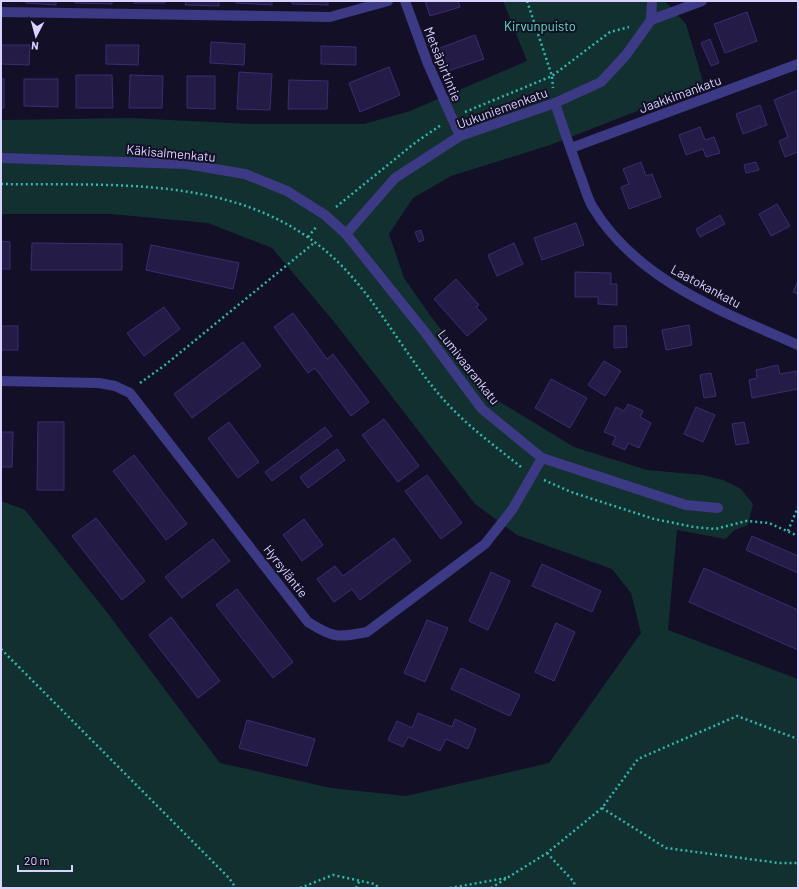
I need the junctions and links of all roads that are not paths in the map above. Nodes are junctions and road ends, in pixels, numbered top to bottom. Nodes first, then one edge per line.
1 (388, 1) edge
2 (405, 1) edge
3 (652, 1) edge
4 (702, 1) edge
5 (1, 12) edge
6 (651, 20) junction
7 (798, 64) edge
8 (555, 103) junction
9 (460, 136) junction
10 (570, 148) junction
11 (1, 158) edge
12 (346, 234) junction
13 (798, 344) edge
14 (1, 381) edge
15 (542, 458) junction
16 (718, 508) dead end

1 - 5 street
2 - 9 street, Metsäpirtintie
3 - 6 street
4 - 6 street
6 - 8 street, Uukuniemenkatu
7 - 10 street, Jaakkimankatu
8 - 9 street, Uukuniemenkatu
8 - 10 street, Laatokankatu
9 - 12 street, Uukuniemenkatu
10 - 13 street, Laatokankatu
11 - 12 street, Käkisalmenkatu
12 - 15 street, Lumivaarankatu
14 - 15 street, Hyrsyläntie
15 - 16 street, Lumivaarankatu

